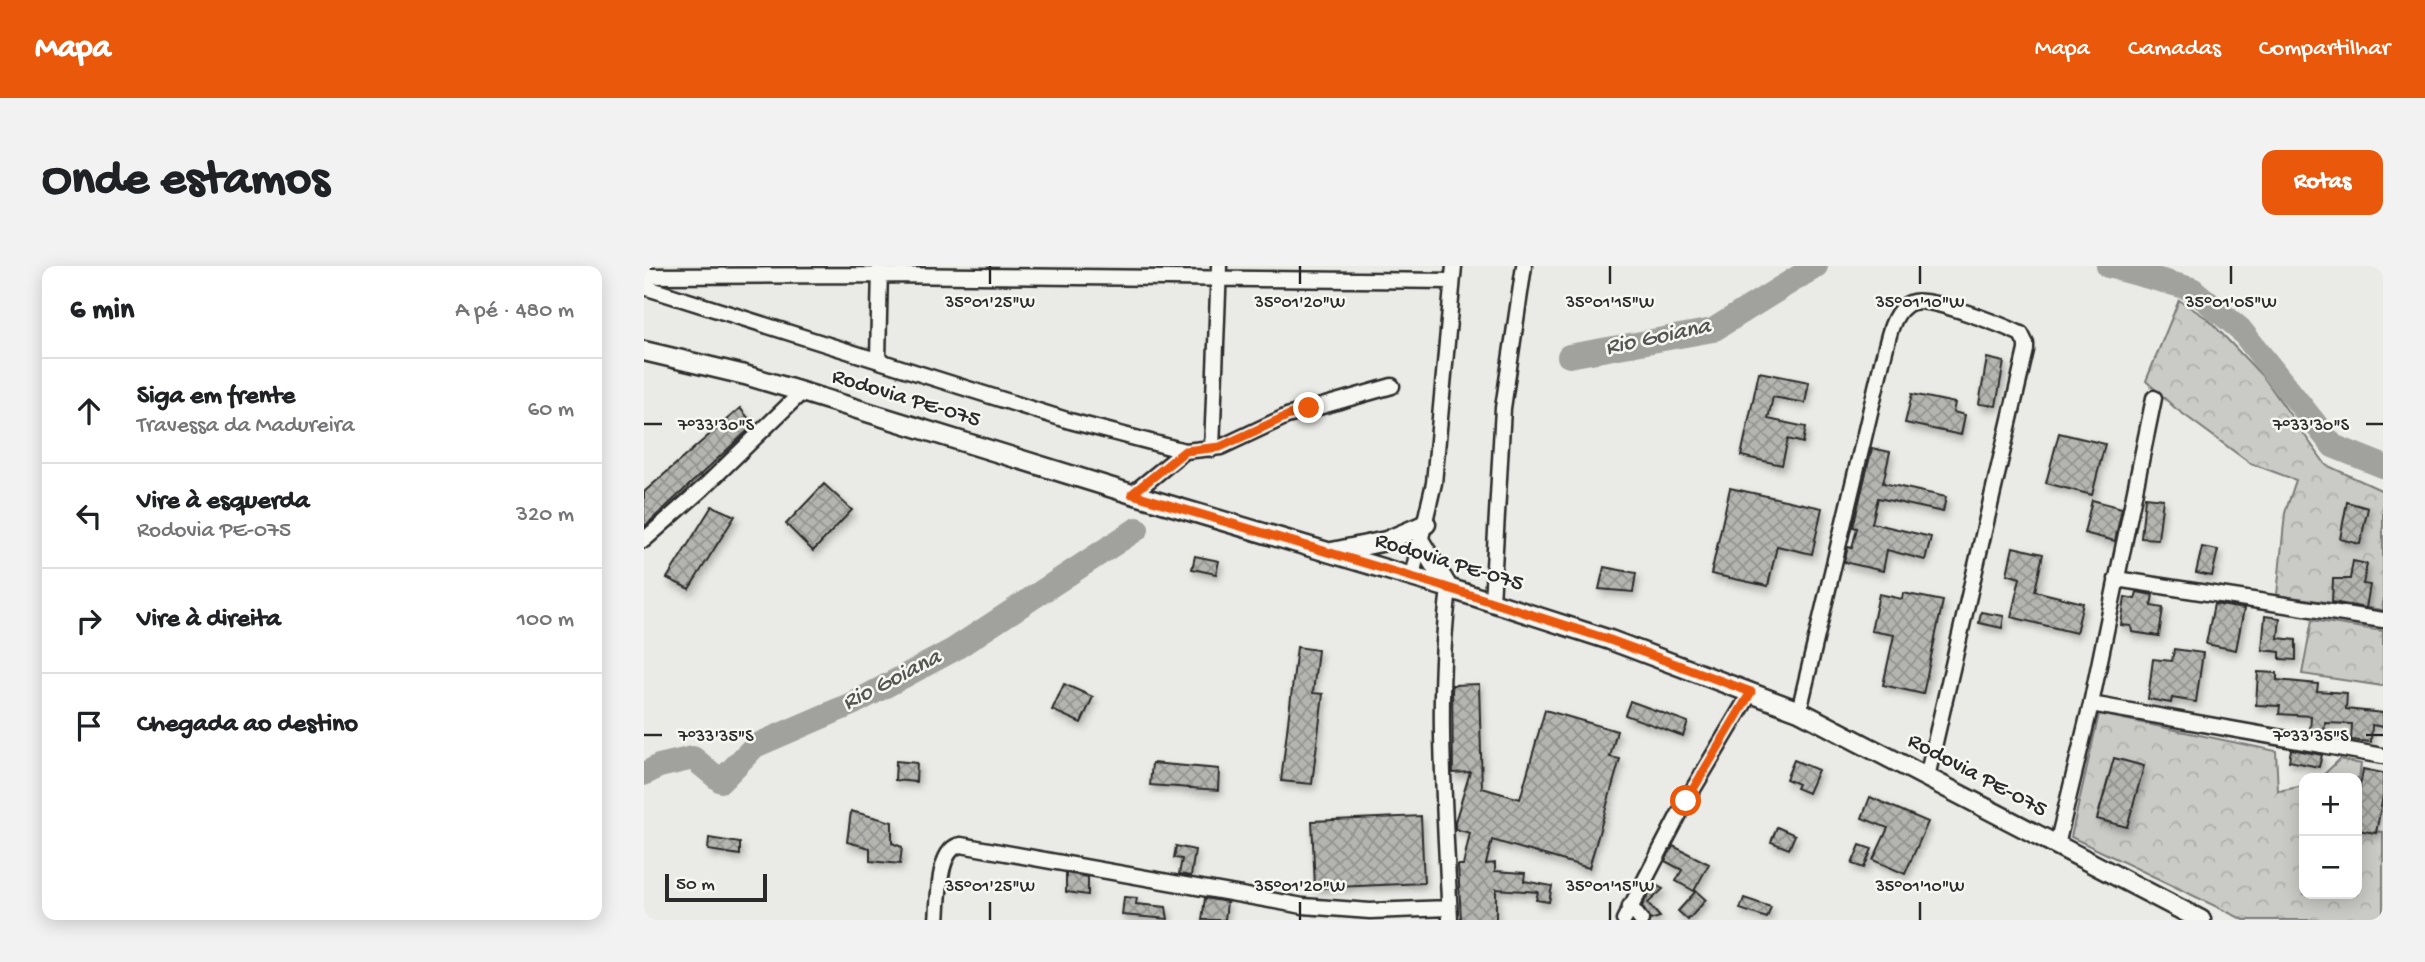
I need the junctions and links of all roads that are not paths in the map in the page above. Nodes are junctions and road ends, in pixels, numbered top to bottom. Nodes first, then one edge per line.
1 (1524, 266) edge
2 (880, 271) edge
3 (1219, 272) edge
4 (1453, 274) edge
5 (644, 276) edge
6 (644, 287) edge
7 (644, 351) edge
8 (878, 360) junction
9 (1392, 386) dead end
10 (802, 392) junction
11 (2154, 398) dead end
12 (1212, 449) junction
13 (1185, 451) junction
14 (1132, 494) junction
15 (1426, 524) junction
16 (644, 540) edge
17 (1421, 543) junction
18 (1329, 552) junction
19 (1412, 576) junction
20 (2116, 579) junction
21 (1449, 589) junction
22 (1492, 602) junction
23 (2383, 620) edge
24 (1751, 692) junction
25 (2091, 704) junction
26 (1799, 711) junction
27 (2383, 756) edge
28 (1927, 777) junction
29 (2057, 845) junction
30 (1627, 913) edge
31 (1449, 914) edge
32 (937, 920) edge
33 (1642, 920) edge
34 (2200, 920) edge

1 - 22 street
2 - 3 street
2 - 5 street
2 - 8 street
3 - 4 street
3 - 12 street
4 - 15 street
6 - 8 street
7 - 10 main road, Rodovia PE-075
8 - 13 street
9 - 12 street
10 - 14 main road, Rodovia PE-075
10 - 16 street
11 - 20 street
12 - 13 street
13 - 14 street
14 - 18 main road, Rodovia PE-075
15 - 17 street
15 - 18 main road
17 - 19 street
17 - 21 main road
18 - 19 main road, Rodovia PE-075
19 - 21 main road, Rodovia PE-075
20 - 23 street
20 - 25 street
21 - 22 main road, Rodovia PE-075
21 - 31 street
22 - 24 main road, Rodovia PE-075
24 - 26 main road, Rodovia PE-075
24 - 30 street
25 - 27 street
25 - 29 street
26 - 28 main road, Rodovia PE-075
26 - 28 street
28 - 29 main road, Rodovia PE-075
29 - 34 main road, Rodovia PE-075
30 - 33 street
31 - 32 street

